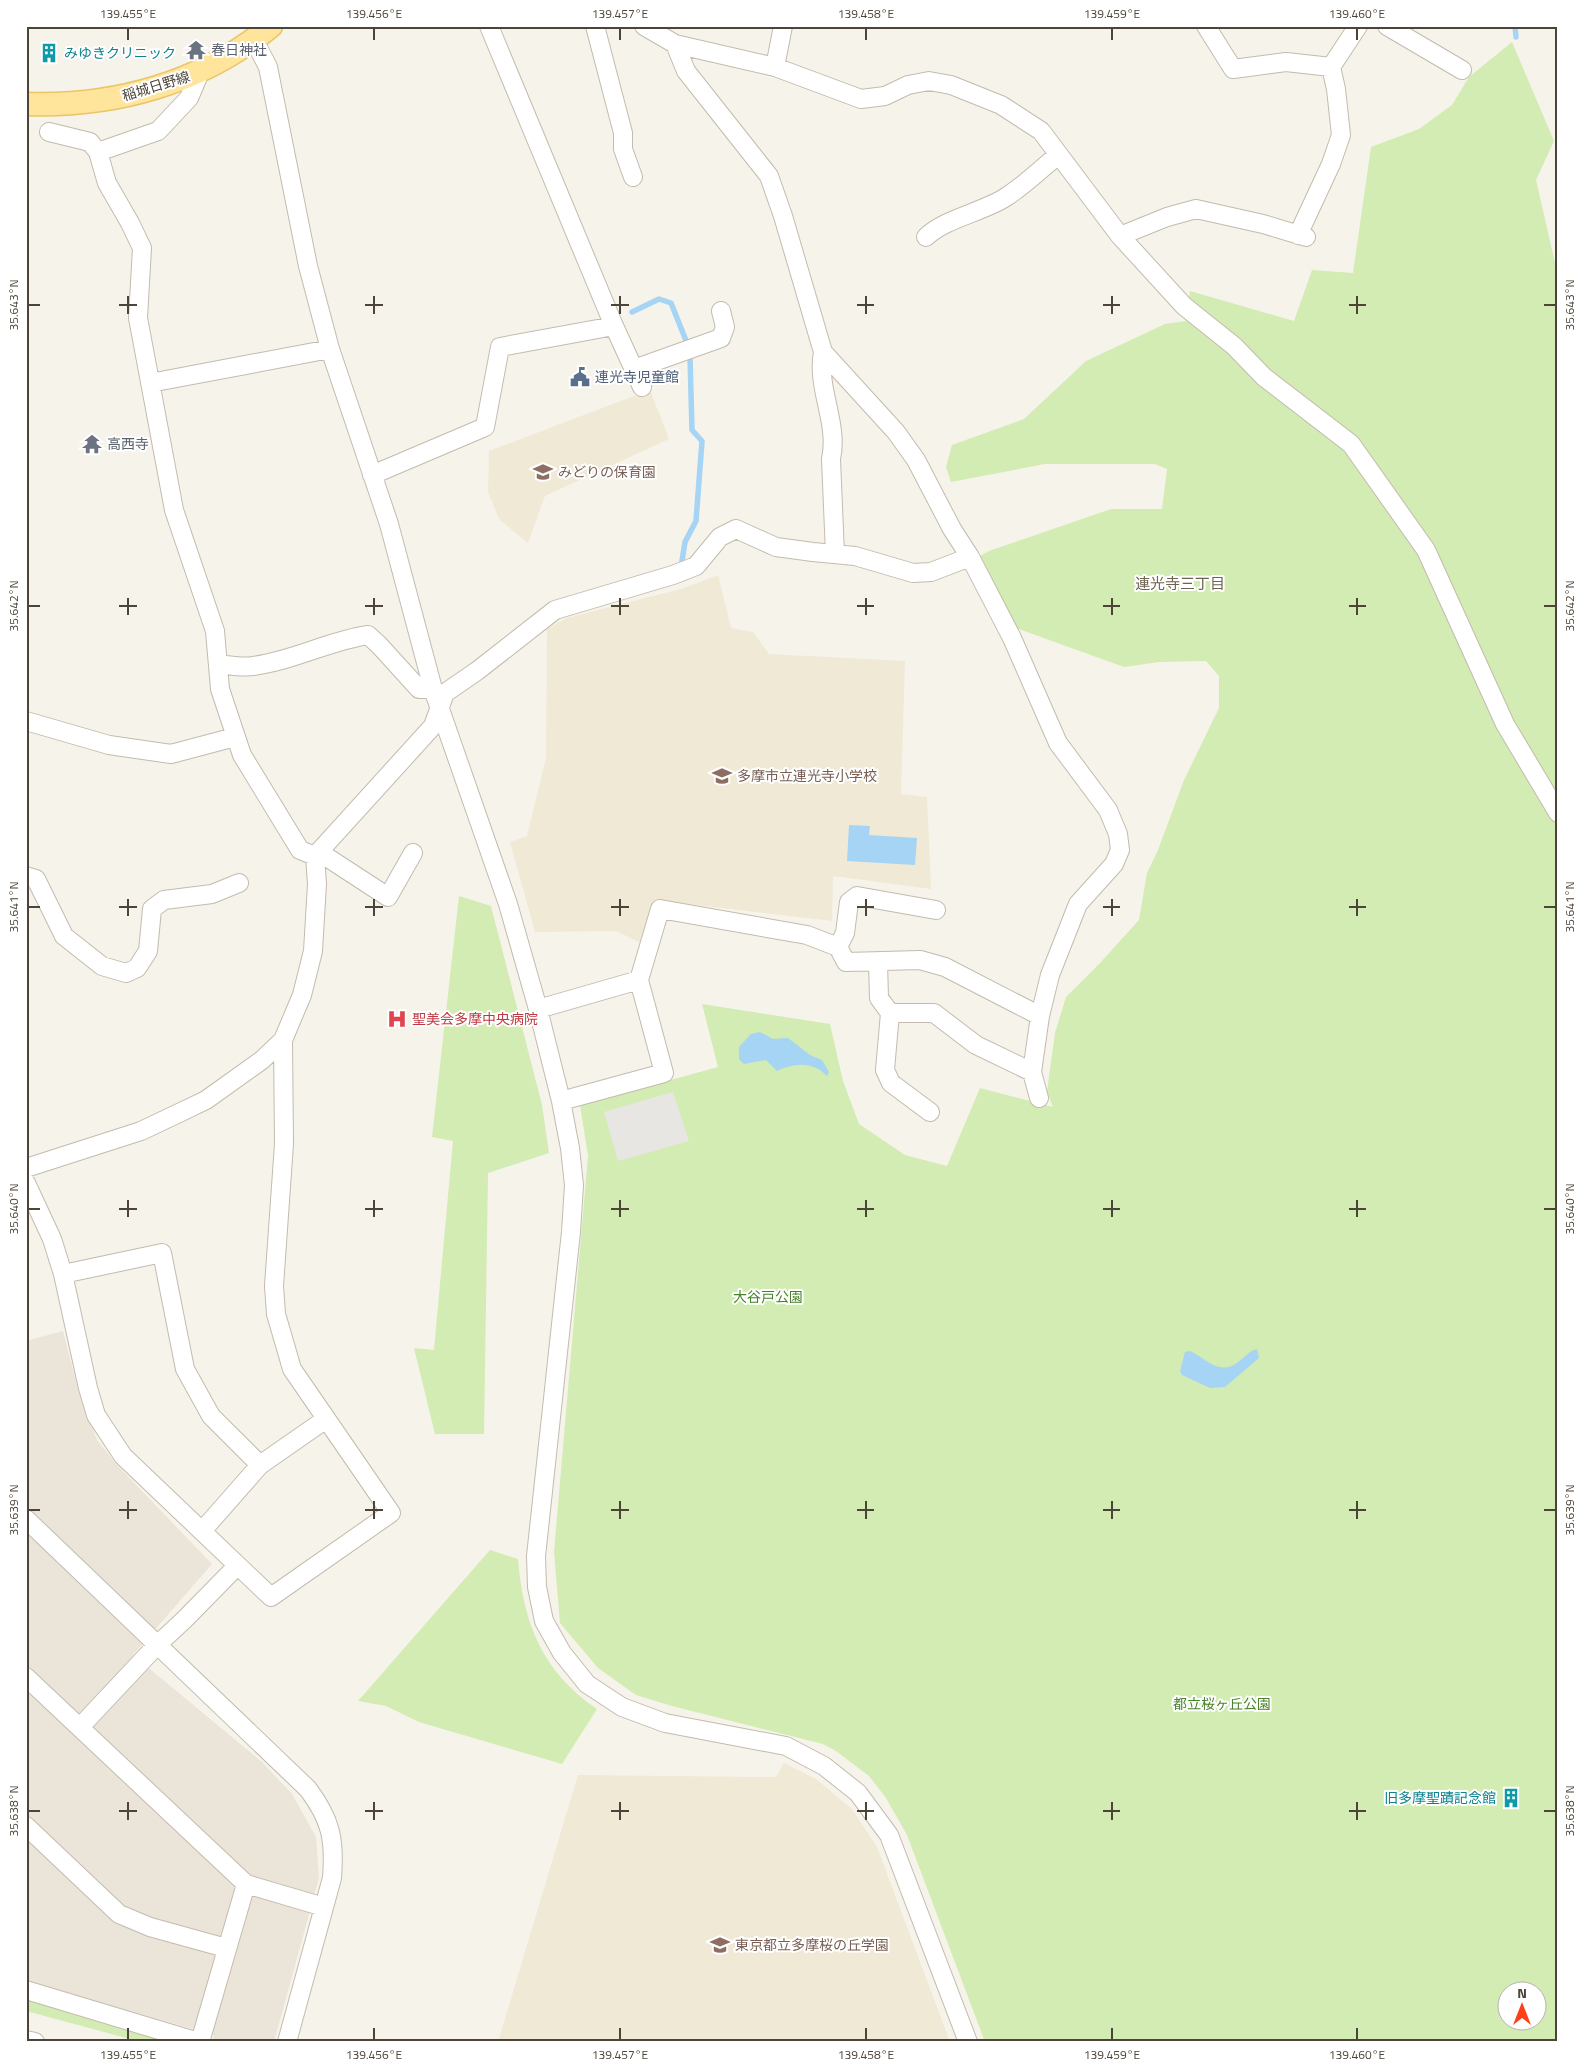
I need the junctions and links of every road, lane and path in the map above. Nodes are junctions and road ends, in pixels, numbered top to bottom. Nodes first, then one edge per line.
1 (272, 26) edge
2 (489, 26) edge
3 (595, 26) edge
4 (644, 26) edge
5 (783, 26) edge
6 (1206, 26) edge
7 (1358, 26) edge
8 (1386, 26) edge
9 (667, 36) edge
10 (254, 40) junction
11 (775, 67) junction
12 (1331, 67) junction
13 (1462, 70) dead end
14 (200, 72) junction
15 (26, 104) edge
16 (50, 132) dead end
17 (98, 152) junction
18 (1058, 155) junction
19 (633, 177) dead end
20 (1120, 236) junction
21 (926, 237) dead end
22 (721, 311) dead end
23 (614, 326) junction
24 (330, 349) junction
25 (823, 352) junction
26 (634, 369) junction
27 (150, 382) junction
28 (642, 387) dead end
29 (372, 475) junction
30 (835, 554) junction
31 (970, 557) junction
32 (218, 664) junction
33 (433, 689) junction
34 (440, 705) junction
35 (26, 721) edge
36 (235, 737) junction
37 (1558, 814) edge
38 (413, 853) dead end
39 (317, 854) junction
40 (26, 876) edge
41 (239, 883) dead end
42 (936, 910) dead end
43 (838, 947) junction
44 (878, 962) junction
45 (639, 980) junction
46 (538, 1009) junction
47 (890, 1013) junction
48 (1040, 1016) junction
49 (283, 1040) junction
50 (1032, 1072) junction
51 (1039, 1098) dead end
52 (561, 1101) junction
53 (930, 1112) dead end
54 (26, 1168) edge
55 (26, 1183) edge
56 (63, 1274) junction
57 (326, 1419) junction
58 (260, 1465) junction
59 (26, 1519) edge
60 (202, 1532) junction
61 (237, 1566) junction
62 (157, 1645) junction
63 (26, 1677) edge
64 (80, 1727) junction
65 (26, 1826) edge
66 (246, 1884) junction
67 (324, 1907) junction
68 (226, 1948) junction
69 (26, 1990) edge
70 (26, 2040) edge
71 (35, 2042) edge
72 (199, 2042) edge
73 (287, 2042) edge
74 (968, 2042) edge

1 - 10 main road, 稲城日野線
2 - 23 street
3 - 19 street
4 - 9 street
5 - 11 street
6 - 12 street
7 - 12 street
8 - 13 street
9 - 11 street
9 - 25 street
10 - 14 main road, 稲城日野線
10 - 24 street
11 - 18 street
12 - 20 street
14 - 15 main road, 稲城日野線
14 - 17 street
16 - 17 street
17 - 27 street
18 - 20 street
18 - 21 street
20 - 37 street
22 - 26 street
23 - 26 street
23 - 29 street
24 - 27 street
24 - 29 street
25 - 30 street
25 - 31 street
26 - 28 street
27 - 32 street
29 - 33 street
30 - 31 street
30 - 34 street
31 - 48 street
32 - 33 street
32 - 36 street
33 - 34 street
34 - 39 street
34 - 46 street
35 - 36 street
36 - 39 street
38 - 39 street
39 - 49 street
40 - 41 street
42 - 43 street
43 - 44 street
43 - 45 street
44 - 47 street
44 - 48 street
45 - 46 street
45 - 52 street
46 - 52 street
47 - 50 street
47 - 53 street
48 - 50 street
49 - 54 street
49 - 57 street
50 - 51 street
52 - 74 street
55 - 56 street
56 - 58 street
56 - 60 street
57 - 58 street
57 - 61 street
58 - 60 street
59 - 62 street
60 - 61 street
61 - 62 street
62 - 64 street
62 - 67 street
63 - 64 street
64 - 66 street
65 - 68 street
66 - 67 street
66 - 68 street
67 - 73 street
68 - 72 street
69 - 72 street
70 - 71 street

